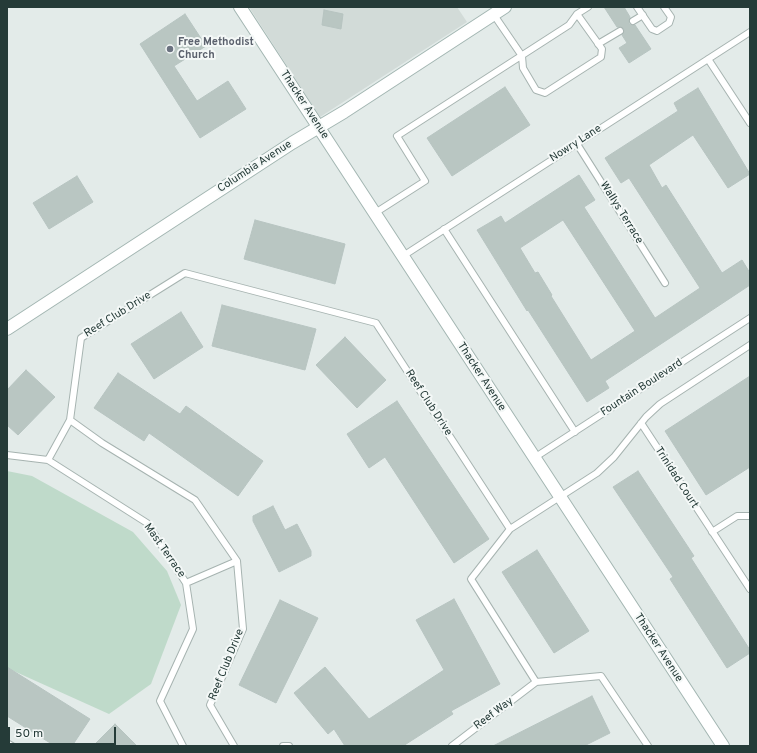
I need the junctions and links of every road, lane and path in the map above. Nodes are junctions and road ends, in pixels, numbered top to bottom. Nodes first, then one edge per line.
1 (240, 7) edge
2 (505, 7) edge
3 (588, 7) edge
4 (637, 7) edge
5 (664, 7) edge
6 (494, 14) junction
7 (577, 14) junction
8 (643, 15) junction
9 (633, 22) dead end
10 (620, 31) dead end
11 (750, 32) edge
12 (598, 44) junction
13 (522, 56) junction
14 (708, 59) junction
15 (750, 123) edge
16 (318, 128) junction
17 (576, 144) junction
18 (375, 213) junction
19 (444, 229) junction
20 (403, 256) junction
21 (665, 283) dead end
22 (750, 318) edge
23 (7, 329) edge
24 (750, 345) edge
25 (70, 420) junction
26 (641, 423) junction
27 (575, 432) junction
28 (7, 455) edge
29 (534, 458) junction
30 (48, 460) junction
31 (560, 497) junction
32 (750, 516) edge
33 (510, 529) junction
34 (712, 532) junction
35 (237, 561) junction
36 (186, 583) junction
37 (750, 589) edge
38 (536, 682) junction
39 (7, 743) edge
40 (719, 745) edge
41 (12, 746) edge
42 (183, 746) edge
43 (234, 746) edge
44 (282, 746) edge
45 (288, 746) edge
46 (452, 746) edge
47 (648, 746) edge

1 - 16 street, Thacker Avenue
2 - 6 street, Columbia Avenue
3 - 7 lane
4 - 8 lane
5 - 8 lane
6 - 13 lane
6 - 16 street, Columbia Avenue
7 - 12 lane
7 - 13 lane
8 - 9 lane
10 - 12 lane
11 - 14 lane, Nowry Lane
12 - 13 lane
13 - 18 lane
14 - 15 lane
14 - 17 lane, Nowry Lane
16 - 18 street, Thacker Avenue
16 - 23 street, Columbia Avenue
17 - 19 lane, Nowry Lane
17 - 21 lane, Wallys Terrace
18 - 20 street, Thacker Avenue
19 - 20 lane, Nowry Lane
19 - 27 lane
20 - 29 street, Thacker Avenue
22 - 27 lane, Fountain Boulevard
24 - 26 lane
25 - 30 lane
25 - 33 lane, Reef Club Drive
25 - 35 lane, Reef Club Drive
26 - 31 lane
26 - 34 lane, Trinidad Court
27 - 29 lane, Fountain Boulevard
28 - 30 lane, Mast Terrace
29 - 31 street, Thacker Avenue
30 - 36 lane, Mast Terrace
31 - 33 lane
31 - 40 street, Thacker Avenue
32 - 34 lane
33 - 38 lane
34 - 37 lane, Trinidad Court
35 - 36 lane
35 - 43 lane, Reef Club Drive
36 - 42 lane, Mast Terrace
38 - 46 lane, Reef Way
38 - 47 lane
39 - 41 lane
44 - 45 lane

